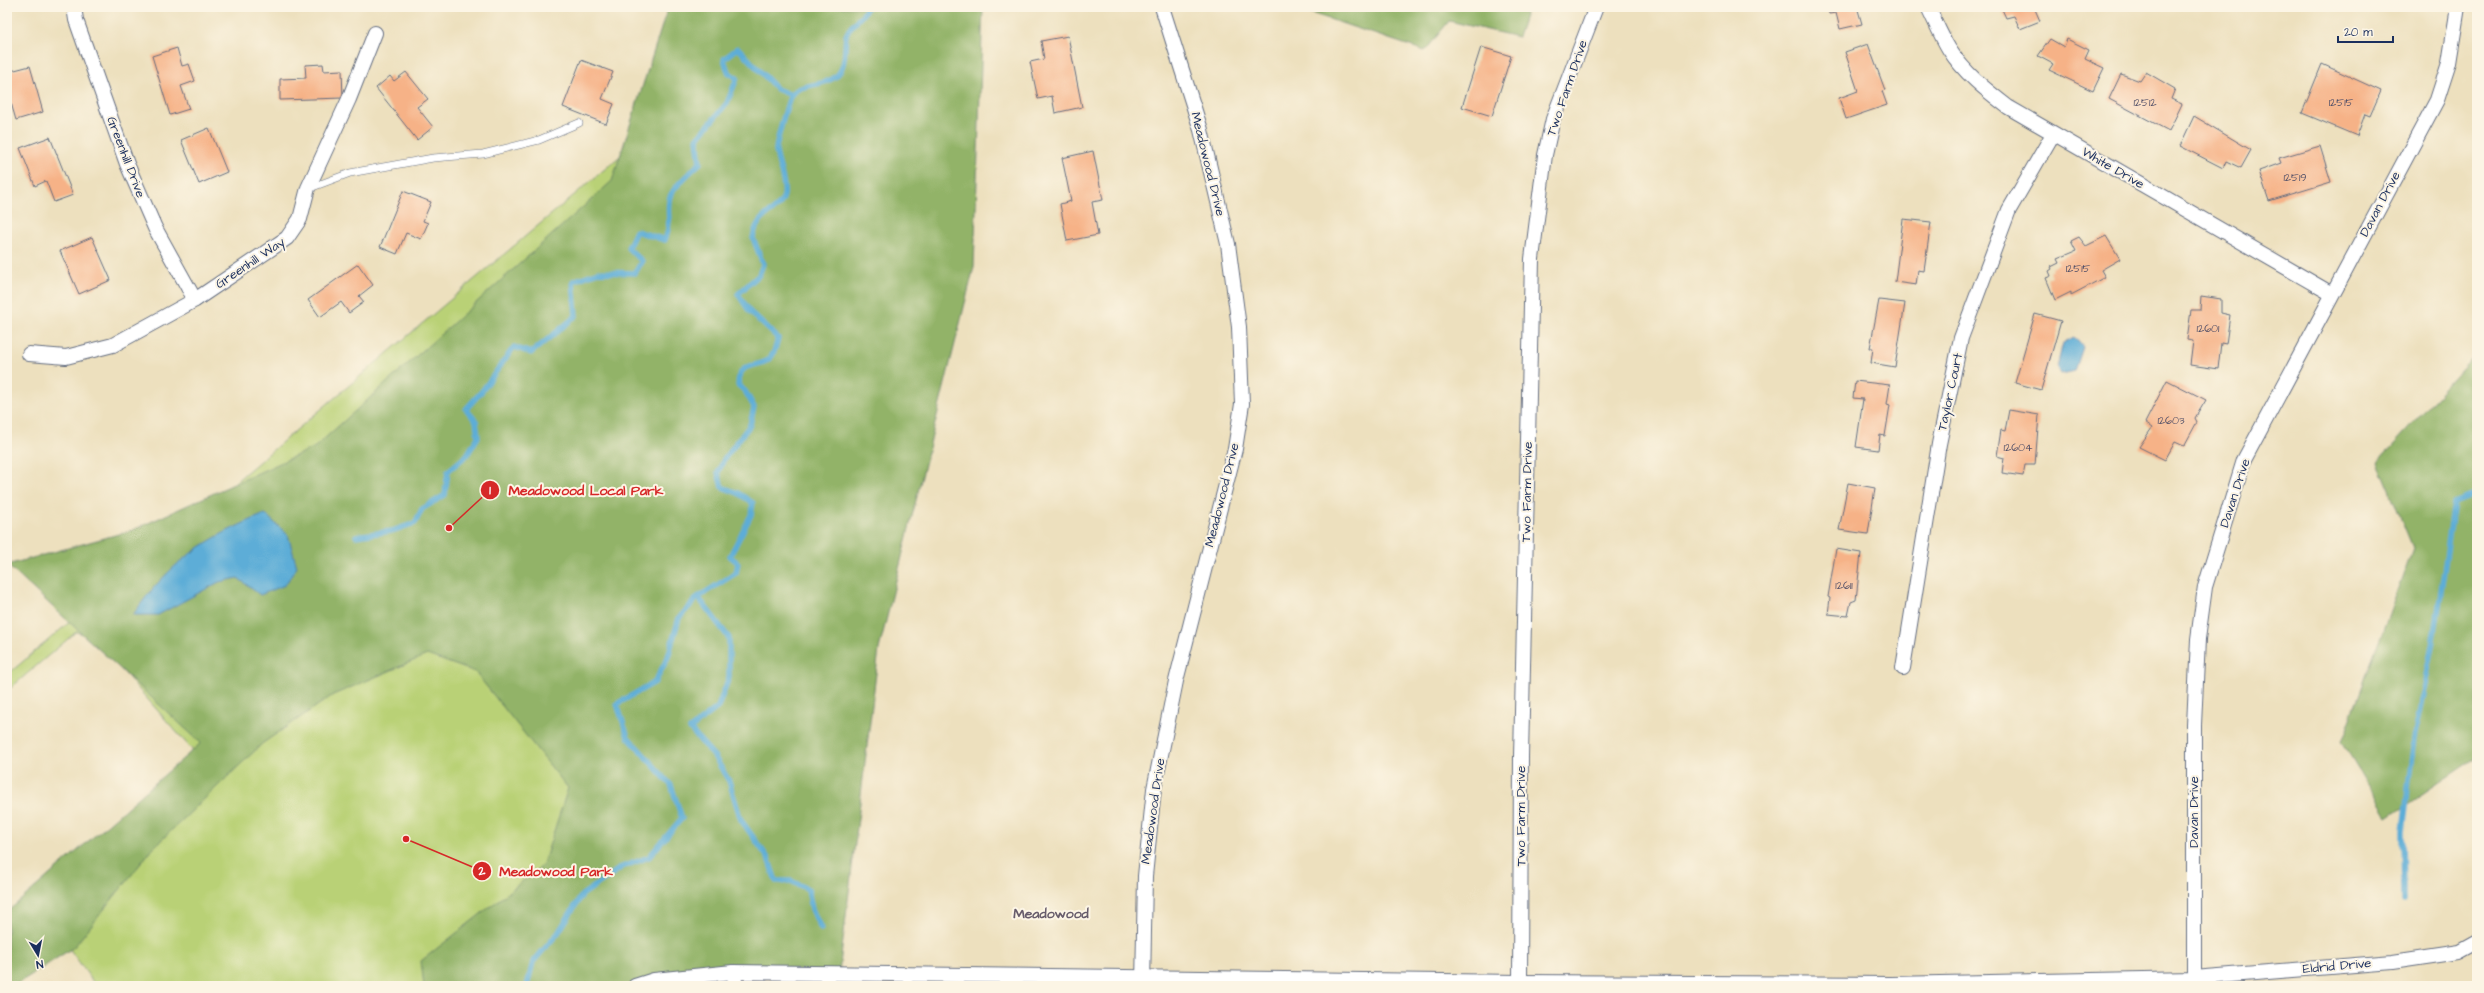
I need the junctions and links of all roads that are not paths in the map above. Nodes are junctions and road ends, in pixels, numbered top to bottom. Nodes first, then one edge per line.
1 (74, 7) edge
2 (1162, 7) edge
3 (1596, 7) edge
4 (1928, 7) edge
5 (2458, 7) edge
6 (375, 32) dead end
7 (579, 123) dead end
8 (2053, 134) junction
9 (308, 188) junction
10 (2332, 294) junction
11 (195, 300) junction
12 (29, 354) dead end
13 (1903, 668) dead end
14 (2477, 942) edge
15 (2194, 978) junction
16 (735, 979) edge
17 (1142, 981) edge
18 (1520, 984) edge
19 (635, 986) edge

1 - 11 street, Greenhill Drive
2 - 17 street, Meadowood Drive
3 - 18 street, Two Farm Drive
4 - 8 street, White Drive
5 - 10 street, Davan Drive
6 - 9 street, Greenhill Way
7 - 9 lane
8 - 10 street, White Drive
8 - 13 street, Taylor Court
9 - 11 street, Greenhill Way
10 - 15 street, Davan Drive
11 - 12 street, Greenhill Way
14 - 15 street, Eldrid Drive
15 - 18 street, Eldrid Drive
16 - 17 street, Eldrid Drive
16 - 19 street, Eldrid Drive
17 - 18 street, Eldrid Drive

